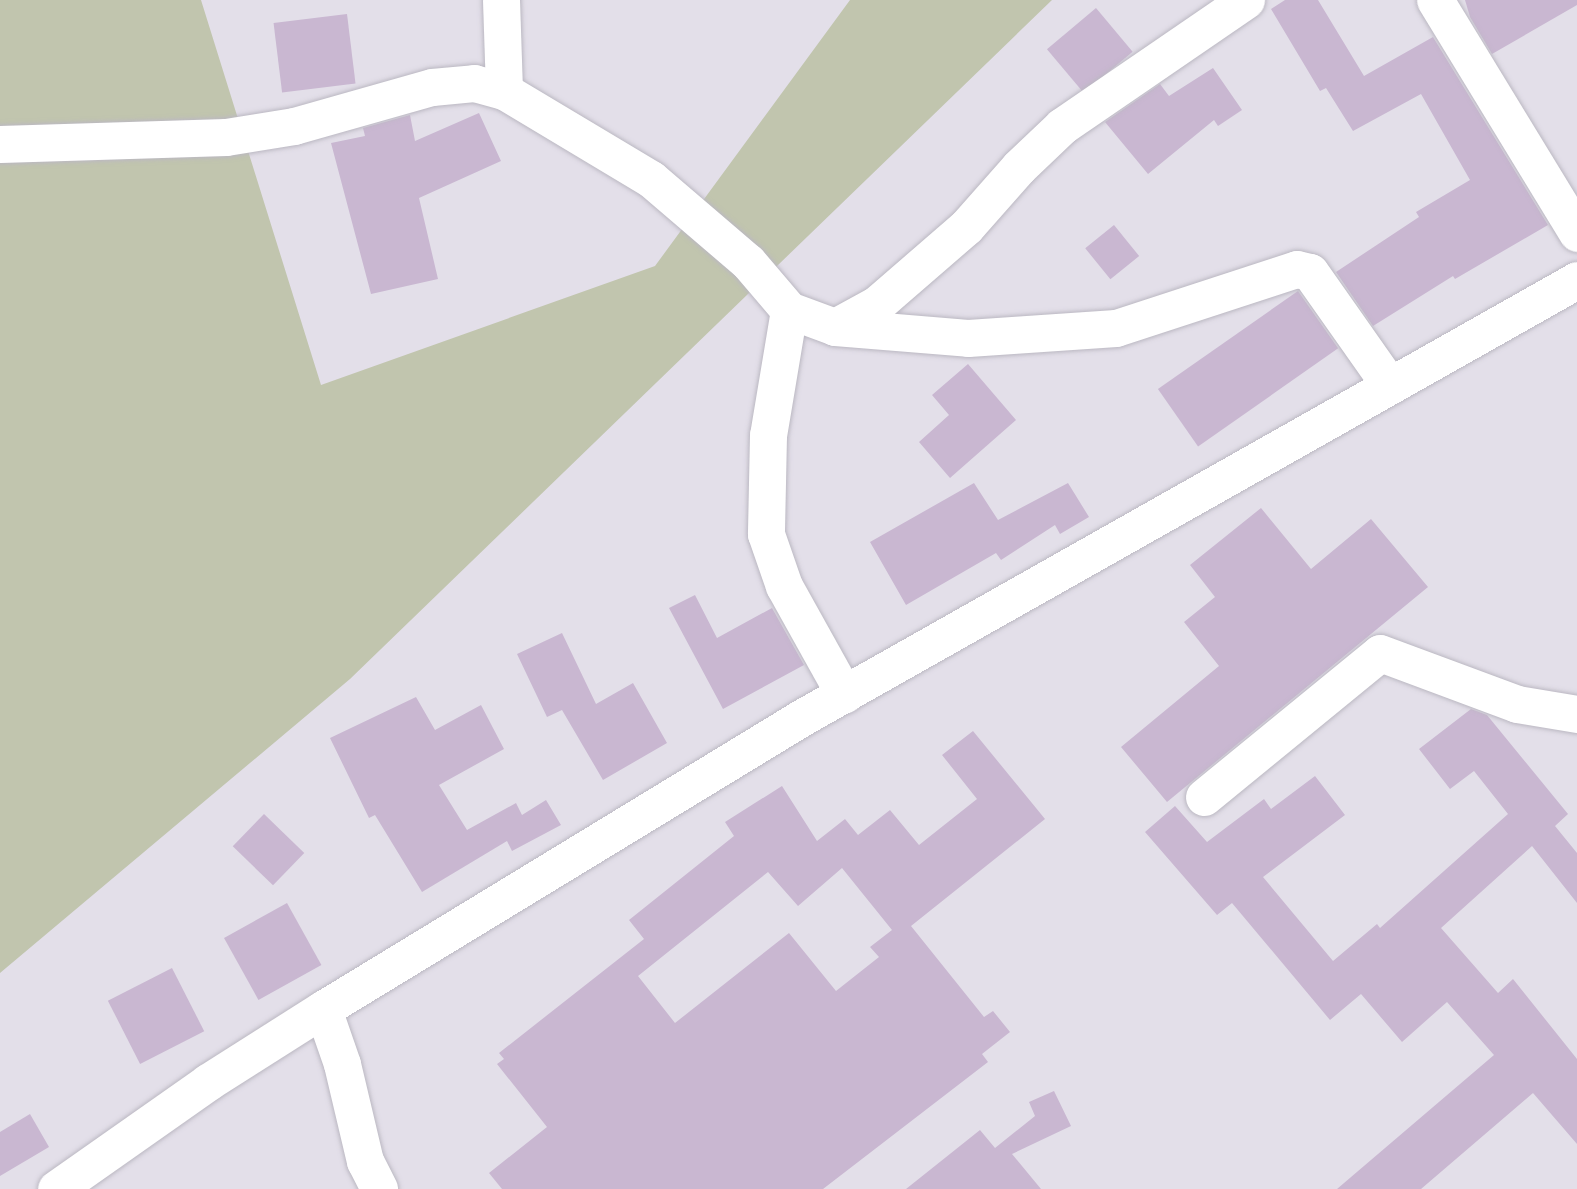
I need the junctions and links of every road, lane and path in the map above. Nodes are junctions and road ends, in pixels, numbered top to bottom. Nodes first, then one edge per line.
1 (501, 0) edge
2 (1246, 0) edge
3 (1435, 0) edge
4 (504, 91) junction
5 (0, 144) edge
6 (1577, 233) edge
7 (1577, 280) edge
8 (789, 310) junction
9 (835, 327) junction
10 (1390, 386) junction
11 (844, 694) junction
12 (1577, 714) edge
13 (1204, 797) dead end
14 (323, 1009) junction
15 (56, 1189) edge
16 (379, 1189) edge

1 - 4 street
2 - 9 street
3 - 6 street
4 - 5 street
4 - 8 street
7 - 10 street
8 - 9 street
8 - 11 street
9 - 10 street
10 - 11 street
11 - 14 street
12 - 13 street
14 - 15 street
14 - 16 street

